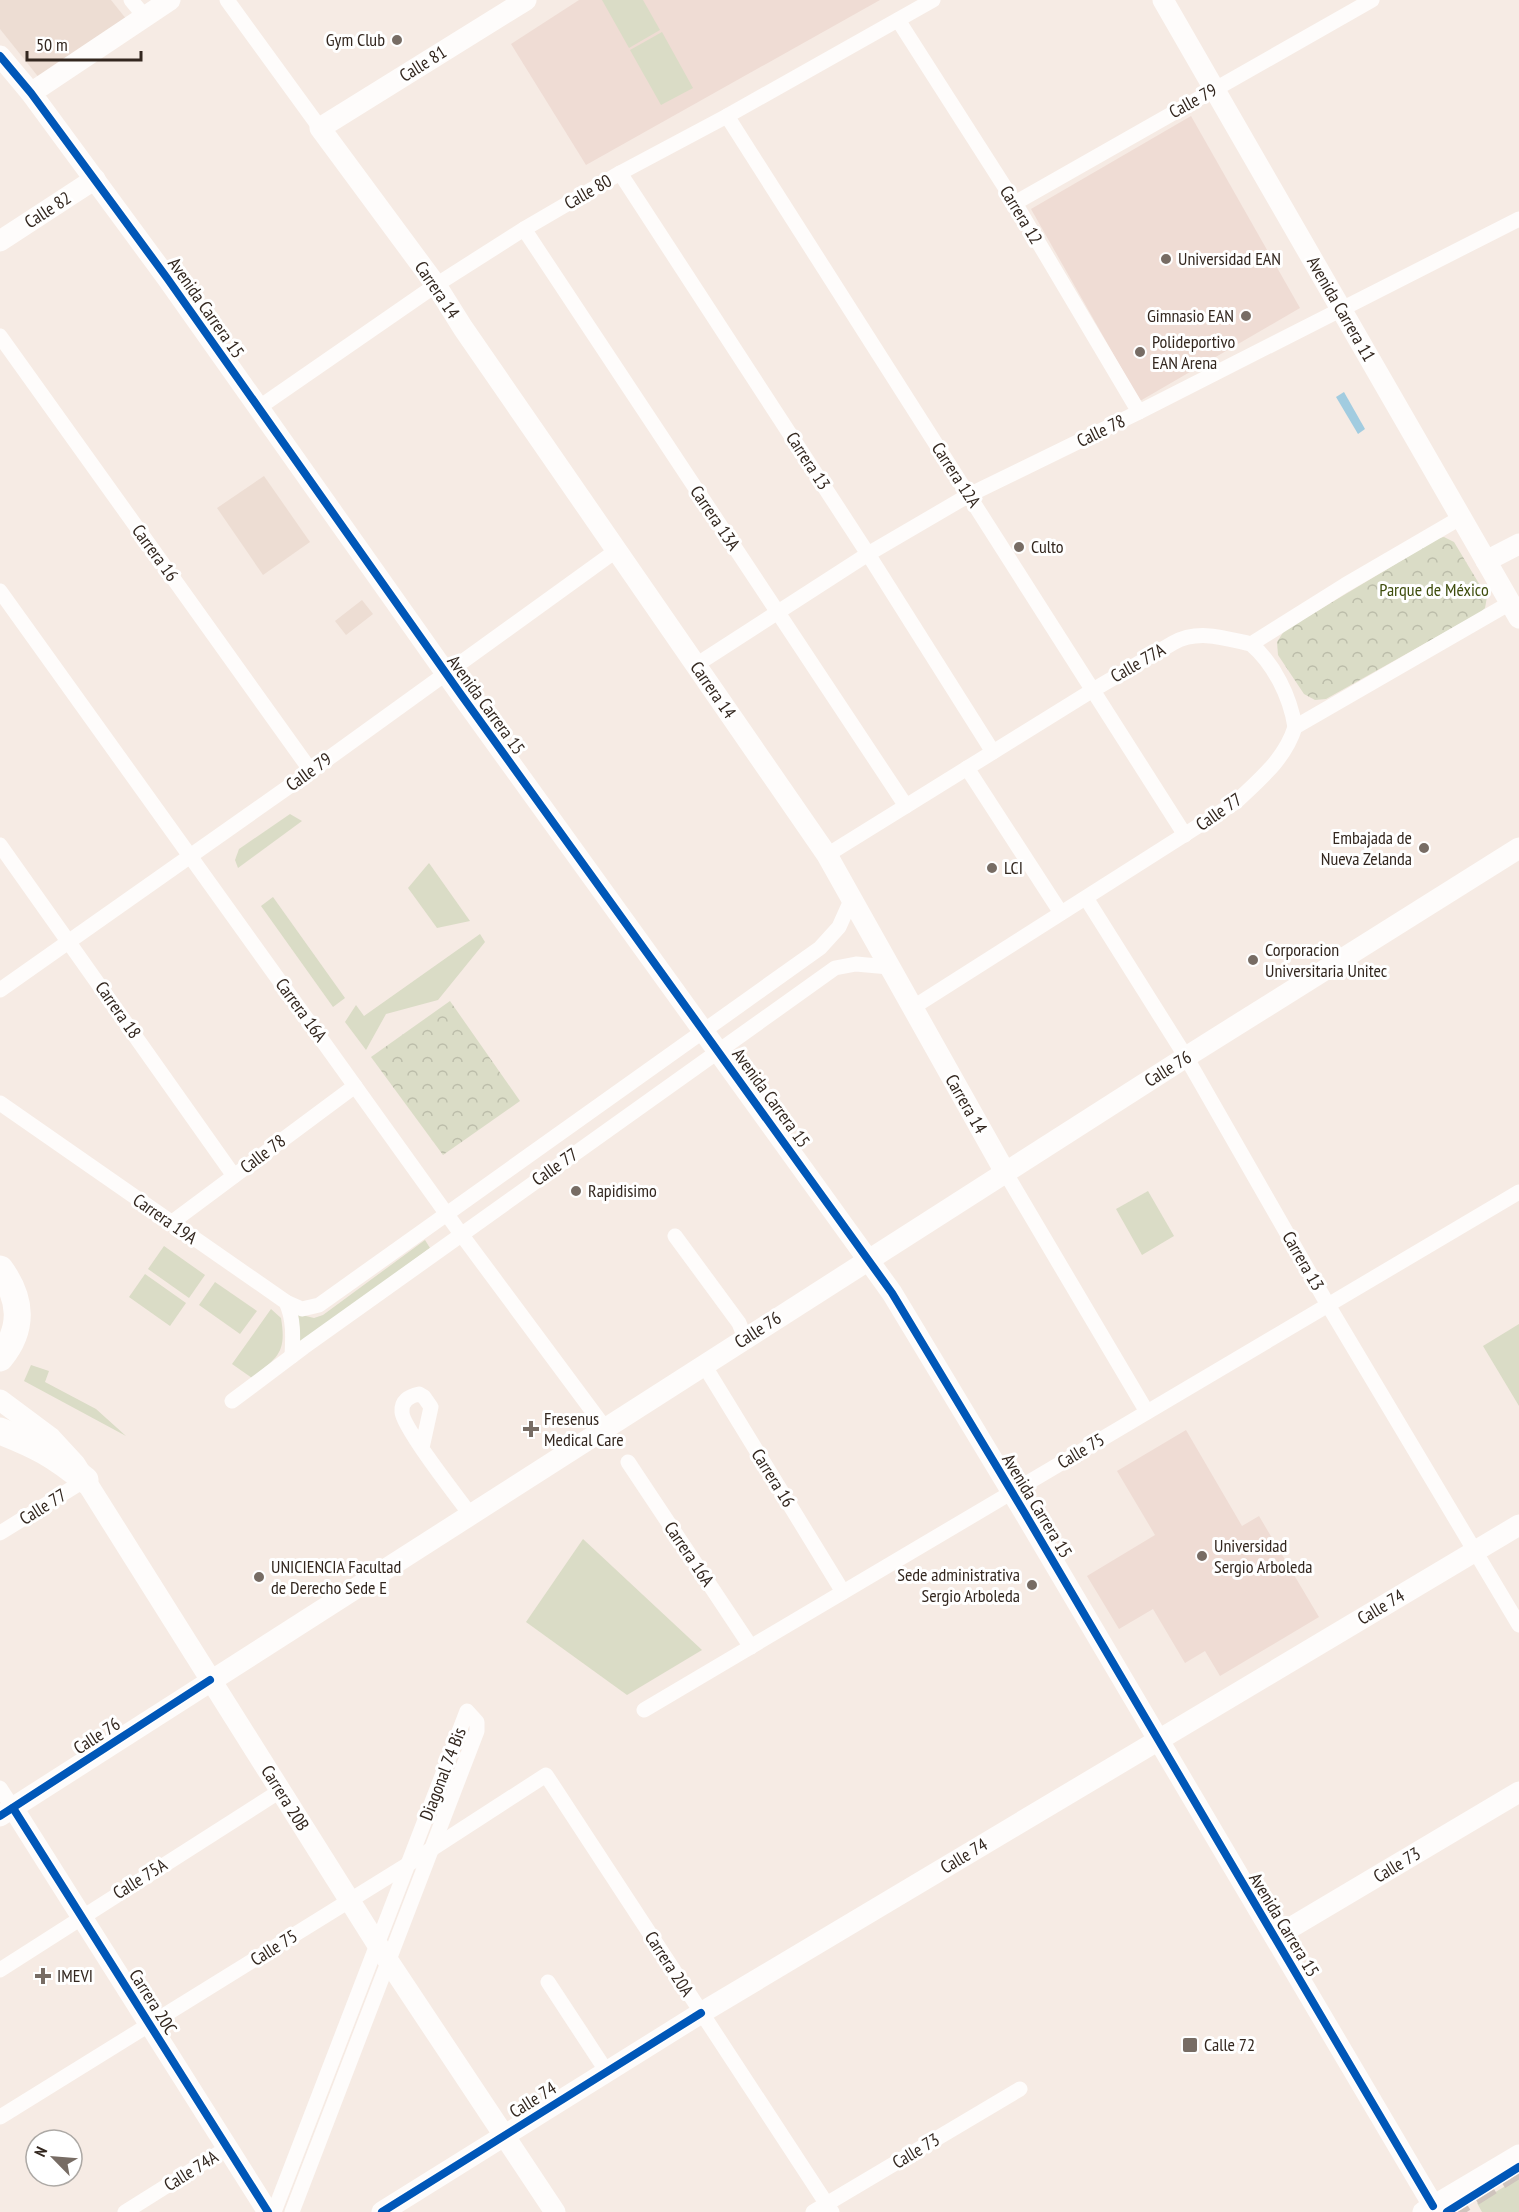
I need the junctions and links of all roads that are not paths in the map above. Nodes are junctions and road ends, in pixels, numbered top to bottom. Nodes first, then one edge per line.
1 (131, 0) edge
2 (170, 0) edge
3 (227, 0) edge
4 (526, 0) edge
5 (933, 0) edge
6 (1163, 0) edge
7 (1372, 0) edge
8 (496, 8) edge
9 (145, 17) junction
10 (898, 20) junction
11 (0, 56) edge
12 (1214, 89) junction
13 (31, 93) junction
14 (727, 116) junction
15 (320, 128) junction
16 (621, 173) junction
17 (95, 180) junction
18 (1015, 203) junction
19 (1519, 219) edge
20 (524, 230) junction
21 (0, 241) edge
22 (436, 285) junction
23 (1341, 308) junction
24 (0, 336) edge
25 (258, 408) junction
26 (1139, 412) junction
27 (969, 495) junction
28 (1460, 518) junction
29 (1519, 544) edge
30 (617, 550) junction
31 (868, 554) junction
32 (1486, 561) junction
33 (0, 591) edge
34 (1515, 611) edge
35 (778, 614) junction
36 (1251, 644) junction
37 (696, 665) junction
38 (445, 673) junction
39 (1093, 690) junction
40 (1295, 727) junction
41 (993, 752) junction
42 (967, 768) junction
43 (311, 771) junction
44 (906, 806) junction
45 (1185, 835) junction
46 (0, 845) edge
47 (1519, 848) edge
48 (827, 855) junction
49 (190, 856) junction
50 (852, 898) junction
51 (1086, 898) junction
52 (1061, 913) junction
53 (70, 942) junction
54 (889, 967) junction
55 (0, 990) edge
56 (912, 1008) junction
57 (703, 1030) junction
58 (718, 1050) junction
59 (1186, 1057) junction
60 (355, 1086) junction
61 (0, 1103) edge
62 (1005, 1172) junction
63 (234, 1176) junction
64 (1519, 1192) edge
65 (447, 1214) junction
66 (171, 1223) junction
67 (461, 1234) junction
68 (675, 1236) dead end
69 (869, 1259) junction
70 (0, 1269) edge
71 (286, 1302) junction
72 (1328, 1305) junction
73 (745, 1338) junction
74 (292, 1356) junction
75 (0, 1358) edge
76 (704, 1365) junction
77 (0, 1400) edge
78 (232, 1401) dead end
79 (1147, 1412) junction
80 (605, 1428) junction
81 (0, 1431) edge
82 (422, 1448) dead end
83 (628, 1462) dead end
84 (85, 1480) junction
85 (1012, 1492) junction
86 (470, 1514) junction
87 (1519, 1525) edge
88 (0, 1533) edge
89 (1476, 1551) junction
90 (843, 1592) junction
91 (1519, 1624) edge
92 (751, 1647) junction
93 (210, 1680) junction
94 (644, 1710) dead end
95 (1157, 1740) junction
96 (546, 1775) joint
97 (0, 1788) edge
98 (280, 1791) junction
99 (1519, 1792) edge
100 (6, 1812) edge
101 (432, 1850) junction
102 (407, 1865) junction
103 (350, 1901) junction
104 (81, 1917) junction
105 (1275, 1938) junction
106 (377, 1944) junction
107 (389, 1963) junction
108 (0, 1970) edge
109 (548, 1982) dead end
110 (701, 2013) junction
111 (150, 2026) junction
112 (607, 2072) junction
113 (322, 2087) junction
114 (1020, 2089) dead end
115 (338, 2094) junction
116 (0, 2117) edge
117 (504, 2135) junction
118 (227, 2148) junction
119 (1519, 2155) edge
120 (829, 2208) edge
121 (1431, 2210) edge
122 (125, 2212) edge
123 (268, 2212) edge
124 (274, 2212) edge
125 (292, 2212) edge
126 (382, 2212) edge
127 (555, 2212) edge
128 (813, 2212) edge

1 - 9 street
2 - 9 main road
3 - 15 street, Carrera 14
4 - 8 main road, Calle 81
5 - 10 street, Calle 80
6 - 12 main road, Avenida Carrera 11
7 - 12 street, Calle 79
8 - 15 main road, Calle 81
9 - 13 main road
10 - 14 street, Calle 80
10 - 18 street, Carrera 12
11 - 13 main road, Avenida Carrera 15
12 - 18 street, Calle 79
12 - 23 main road, Avenida Carrera 11
13 - 17 main road, Avenida Carrera 15
14 - 16 street, Calle 80
14 - 27 street, Carrera 12A
15 - 22 main road, Carrera 14
16 - 20 street, Calle 80
16 - 31 street, Carrera 13
17 - 21 main road, Calle 82
17 - 25 main road, Avenida Carrera 15
18 - 26 street, Carrera 12
19 - 23 street, Calle 78
20 - 22 street, Calle 80
20 - 35 street, Carrera 13A
22 - 25 street, Calle 80
22 - 30 main road, Carrera 14
23 - 26 street, Calle 78
23 - 28 main road, Avenida Carrera 11
24 - 43 street, Carrera 16
25 - 38 main road, Avenida Carrera 15
26 - 27 street, Calle 78
27 - 31 street, Calle 78
27 - 39 street, Carrera 12A
28 - 32 main road, Avenida Carrera 11
28 - 36 street
29 - 32 main road
30 - 37 main road, Carrera 14
30 - 38 street, Calle 79
31 - 35 street, Calle 78
31 - 41 street, Carrera 13
32 - 34 main road, Avenida Carrera 11
33 - 49 street, Carrera 16A
34 - 40 street
35 - 37 street, Calle 78
35 - 44 street, Carrera 13A
36 - 39 street, Calle 77A
36 - 40 street
37 - 48 main road, Carrera 14
38 - 43 street, Calle 79
38 - 57 main road, Avenida Carrera 15
39 - 41 street, Calle 77A
39 - 45 street, Carrera 12A
40 - 45 street, Calle 77
41 - 42 street, Calle 77A
42 - 44 street, Calle 77A
42 - 52 street
43 - 49 street, Calle 79
44 - 48 street, Calle 77A
45 - 51 street, Calle 77
46 - 53 street, Carrera 18
47 - 59 main road, Calle 76
48 - 50 main road, Carrera 14
49 - 53 street, Calle 79
49 - 60 street, Carrera 16A
50 - 54 main road, Carrera 14
50 - 57 street, Calle 77
51 - 52 street, Calle 77
51 - 59 street, Carrera 13
52 - 56 street, Calle 77
53 - 55 street, Calle 79
53 - 63 street, Carrera 18
54 - 56 main road, Carrera 14
54 - 58 street, Calle 77
56 - 62 main road, Carrera 14
57 - 58 main road, Avenida Carrera 15
57 - 65 street, Calle 77
58 - 67 street, Calle 77
58 - 69 main road, Avenida Carrera 15
59 - 62 main road, Calle 76
59 - 72 street, Carrera 13
60 - 63 street, Calle 78
60 - 65 street, Carrera 16A
61 - 66 street, Carrera 19A
62 - 69 main road, Calle 76
62 - 79 street, Carrera 14
63 - 66 street, Calle 78
64 - 72 street, Calle 75
65 - 67 street, Carrera 16A
65 - 71 street, Calle 77
66 - 71 street, Carrera 19A
67 - 74 street, Calle 77
67 - 80 street, Carrera 16A
68 - 73 street
69 - 73 main road, Calle 76
69 - 85 main road, Avenida Carrera 15
70 - 75 highway
71 - 74 street
72 - 79 street, Calle 75
72 - 89 street, Carrera 13
73 - 76 main road, Calle 76
74 - 78 street, Calle 77
76 - 80 main road, Calle 76
76 - 90 street, Carrera 16
77 - 84 main road, Carrera 20B
79 - 85 street, Calle 75
80 - 86 main road, Calle 76
81 - 84 highway
82 - 86 street
83 - 92 street, Carrera 16A
84 - 88 street, Calle 77
84 - 93 main road, Carrera 20B
85 - 90 street, Calle 75
85 - 95 main road, Avenida Carrera 15
86 - 93 main road, Calle 76
87 - 89 main road, Calle 74
89 - 91 street, Carrera 13
89 - 95 main road, Calle 74
90 - 92 street, Calle 75
92 - 94 street, Calle 75
93 - 98 main road, Carrera 20B
93 - 100 main road, Calle 76
95 - 105 main road, Avenida Carrera 15
95 - 110 main road, Calle 74
96 - 101 street, Calle 75
96 - 110 street, Carrera 20A
97 - 100 street, Carrera 20C
98 - 103 main road, Carrera 20B
98 - 104 street, Calle 75A
99 - 105 main road, Calle 73
100 - 104 main road, Carrera 20C
101 - 102 street, Calle 75
101 - 102 street, Diagonal 74 Bis
101 - 107 street, Diagonal 74 Bis
102 - 103 street, Calle 75
102 - 106 street, Diagonal 74 Bis
103 - 106 main road, Carrera 20B
103 - 111 street, Calle 75
104 - 108 street, Calle 75A
104 - 111 main road, Carrera 20C
105 - 121 main road, Avenida Carrera 15
106 - 107 main road, Carrera 20B
106 - 113 street, Diagonal 74 Bis
107 - 115 street, Diagonal 74 Bis
107 - 117 main road, Carrera 20B
109 - 112 street
110 - 112 main road, Calle 74
110 - 120 street, Carrera 20A
111 - 116 street, Calle 75
111 - 118 main road, Carrera 20C
112 - 117 main road, Calle 74
113 - 115 street
113 - 124 street, Diagonal 74 Bis
114 - 120 street, Calle 73
115 - 125 street, Diagonal 74 Bis
117 - 126 main road, Calle 74
117 - 127 main road, Carrera 20B
118 - 122 street, Calle 74A
118 - 123 main road, Carrera 20C
119 - 121 main road
120 - 128 street, Calle 73

